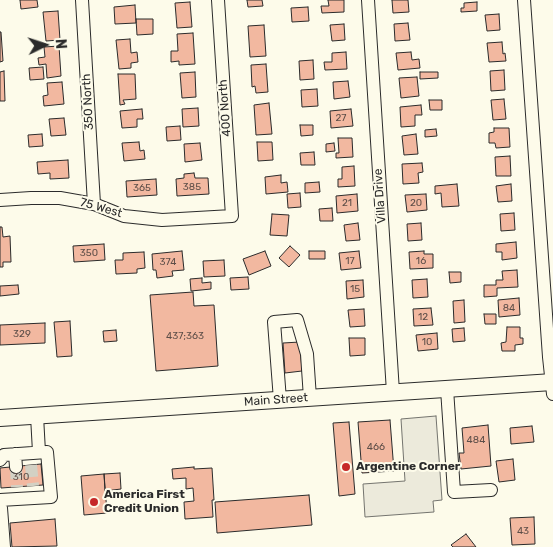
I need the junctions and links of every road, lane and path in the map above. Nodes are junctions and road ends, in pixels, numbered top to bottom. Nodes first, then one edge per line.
1 (82, 0) edge
2 (218, 0) edge
3 (368, 0) edge
4 (524, 0) edge
5 (0, 200) edge
6 (94, 204) junction
7 (232, 216) joint
8 (553, 386) edge
9 (447, 388) junction
10 (392, 392) junction
11 (310, 398) junction
12 (280, 400) junction
13 (37, 416) junction
14 (0, 418) edge
15 (34, 457) junction
16 (0, 460) edge
17 (491, 490) dead end
18 (0, 503) edge
19 (4, 547) edge

1 - 6 street, 350 North
2 - 7 street, 400 North
3 - 10 street, Villa Drive
4 - 8 street
5 - 6 street, 75 West
6 - 7 street, 75 West
8 - 9 main road, Main Street
9 - 10 main road, Main Street
9 - 17 street
10 - 11 main road, Main Street
11 - 12 main road, Main Street
11 - 12 street
12 - 13 main road, Main Street
13 - 14 main road, Main Street
13 - 15 street
15 - 16 street
15 - 18 street
18 - 19 street

